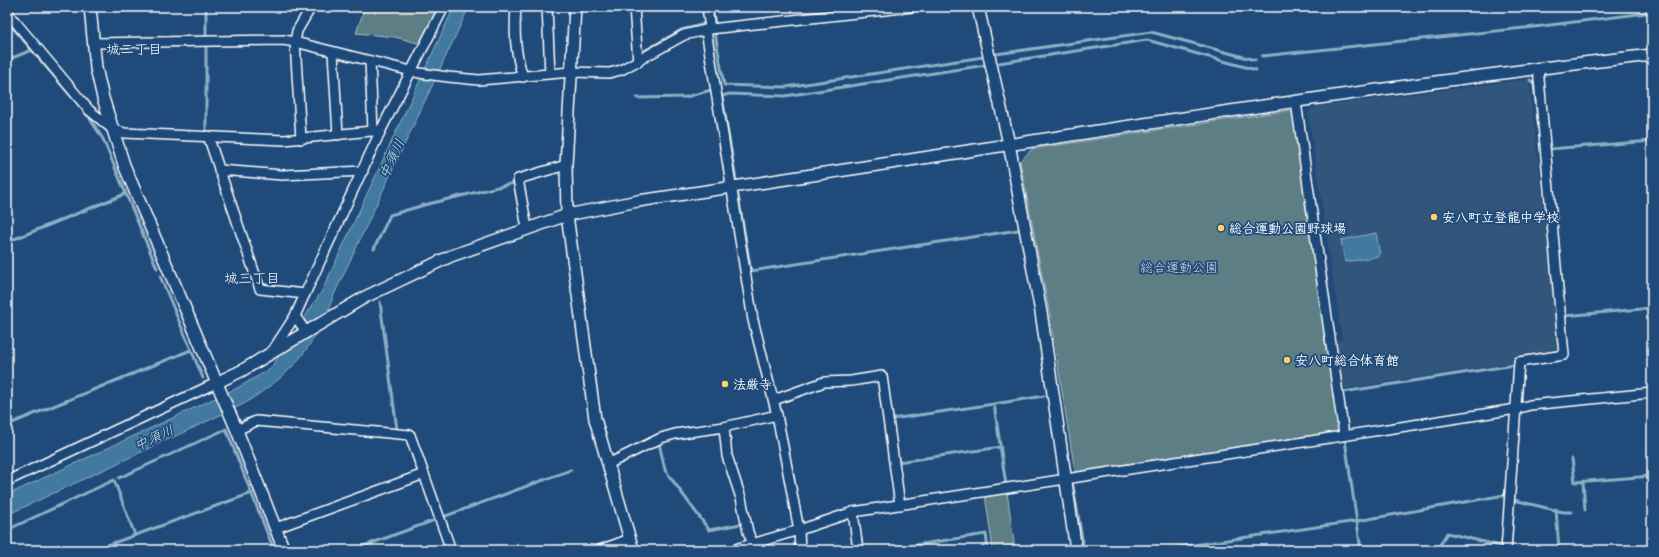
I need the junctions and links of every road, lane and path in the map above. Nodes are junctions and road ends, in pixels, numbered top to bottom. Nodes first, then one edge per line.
1 (90, 7) edge
2 (310, 7) edge
3 (444, 7) edge
4 (516, 7) edge
5 (547, 7) edge
6 (575, 7) edge
7 (634, 7) edge
8 (707, 7) edge
9 (912, 7) edge
10 (978, 7) edge
11 (7, 12) edge
12 (708, 29) junction
13 (296, 42) junction
14 (93, 44) junction
15 (333, 52) junction
16 (1652, 55) edge
17 (370, 61) junction
18 (638, 62) junction
19 (1538, 68) junction
20 (416, 72) junction
21 (571, 72) junction
22 (550, 74) junction
23 (523, 76) junction
24 (1296, 102) junction
25 (111, 128) junction
26 (377, 131) junction
27 (338, 135) junction
28 (208, 136) junction
29 (301, 139) junction
30 (1009, 144) junction
31 (566, 165) junction
32 (219, 170) junction
33 (363, 171) junction
34 (732, 187) junction
35 (566, 215) junction
36 (527, 228) junction
37 (305, 294) junction
38 (295, 316) junction
39 (306, 332) junction
40 (271, 354) junction
41 (218, 387) junction
42 (1652, 393) edge
43 (774, 400) junction
44 (1516, 409) junction
45 (777, 415) junction
46 (724, 427) junction
47 (237, 430) junction
48 (1344, 436) junction
49 (608, 464) junction
50 (424, 474) junction
51 (1066, 479) junction
52 (7, 481) edge
53 (900, 505) junction
54 (853, 512) junction
55 (276, 528) junction
56 (799, 530) junction
57 (753, 544) junction
58 (632, 545) edge
59 (284, 550) edge
60 (451, 550) edge
61 (600, 550) edge
62 (732, 550) edge
63 (800, 550) edge
64 (858, 550) edge
65 (1076, 550) edge
66 (1506, 550) edge

1 - 14 street
2 - 13 street
3 - 20 street
4 - 23 street
5 - 22 street
6 - 21 street
7 - 18 street
8 - 12 street
9 - 12 street
10 - 30 street
11 - 25 street
12 - 18 street
12 - 34 street
13 - 14 street
13 - 15 street
13 - 29 street
14 - 25 street
15 - 17 street
15 - 27 street
16 - 19 street
17 - 20 street
17 - 26 street
18 - 21 street
19 - 24 street
19 - 44 street
20 - 23 street
20 - 26 street
21 - 22 street
21 - 31 street
22 - 23 street
24 - 30 street
24 - 48 street
25 - 28 street
25 - 41 street
26 - 27 street
26 - 33 street
27 - 29 street
28 - 29 street
28 - 32 street
30 - 34 street
30 - 51 street
31 - 35 street
31 - 36 street
32 - 33 street
32 - 37 street
33 - 37 street
34 - 35 street
34 - 43 street
35 - 36 street
35 - 49 street
36 - 39 street
37 - 38 street
38 - 39 street
38 - 40 street
39 - 40 street
40 - 41 street
41 - 47 street
41 - 52 street
42 - 44 street
43 - 45 street
43 - 53 street
44 - 48 street
44 - 66 street
45 - 46 street
45 - 56 street
46 - 49 street
46 - 57 street
47 - 50 street
47 - 55 street
48 - 51 street
49 - 58 street
50 - 55 street
50 - 60 street
51 - 53 street
51 - 65 street
53 - 54 street
54 - 56 street
54 - 64 street
55 - 59 street
56 - 57 street
56 - 63 street
57 - 62 street
58 - 61 street

